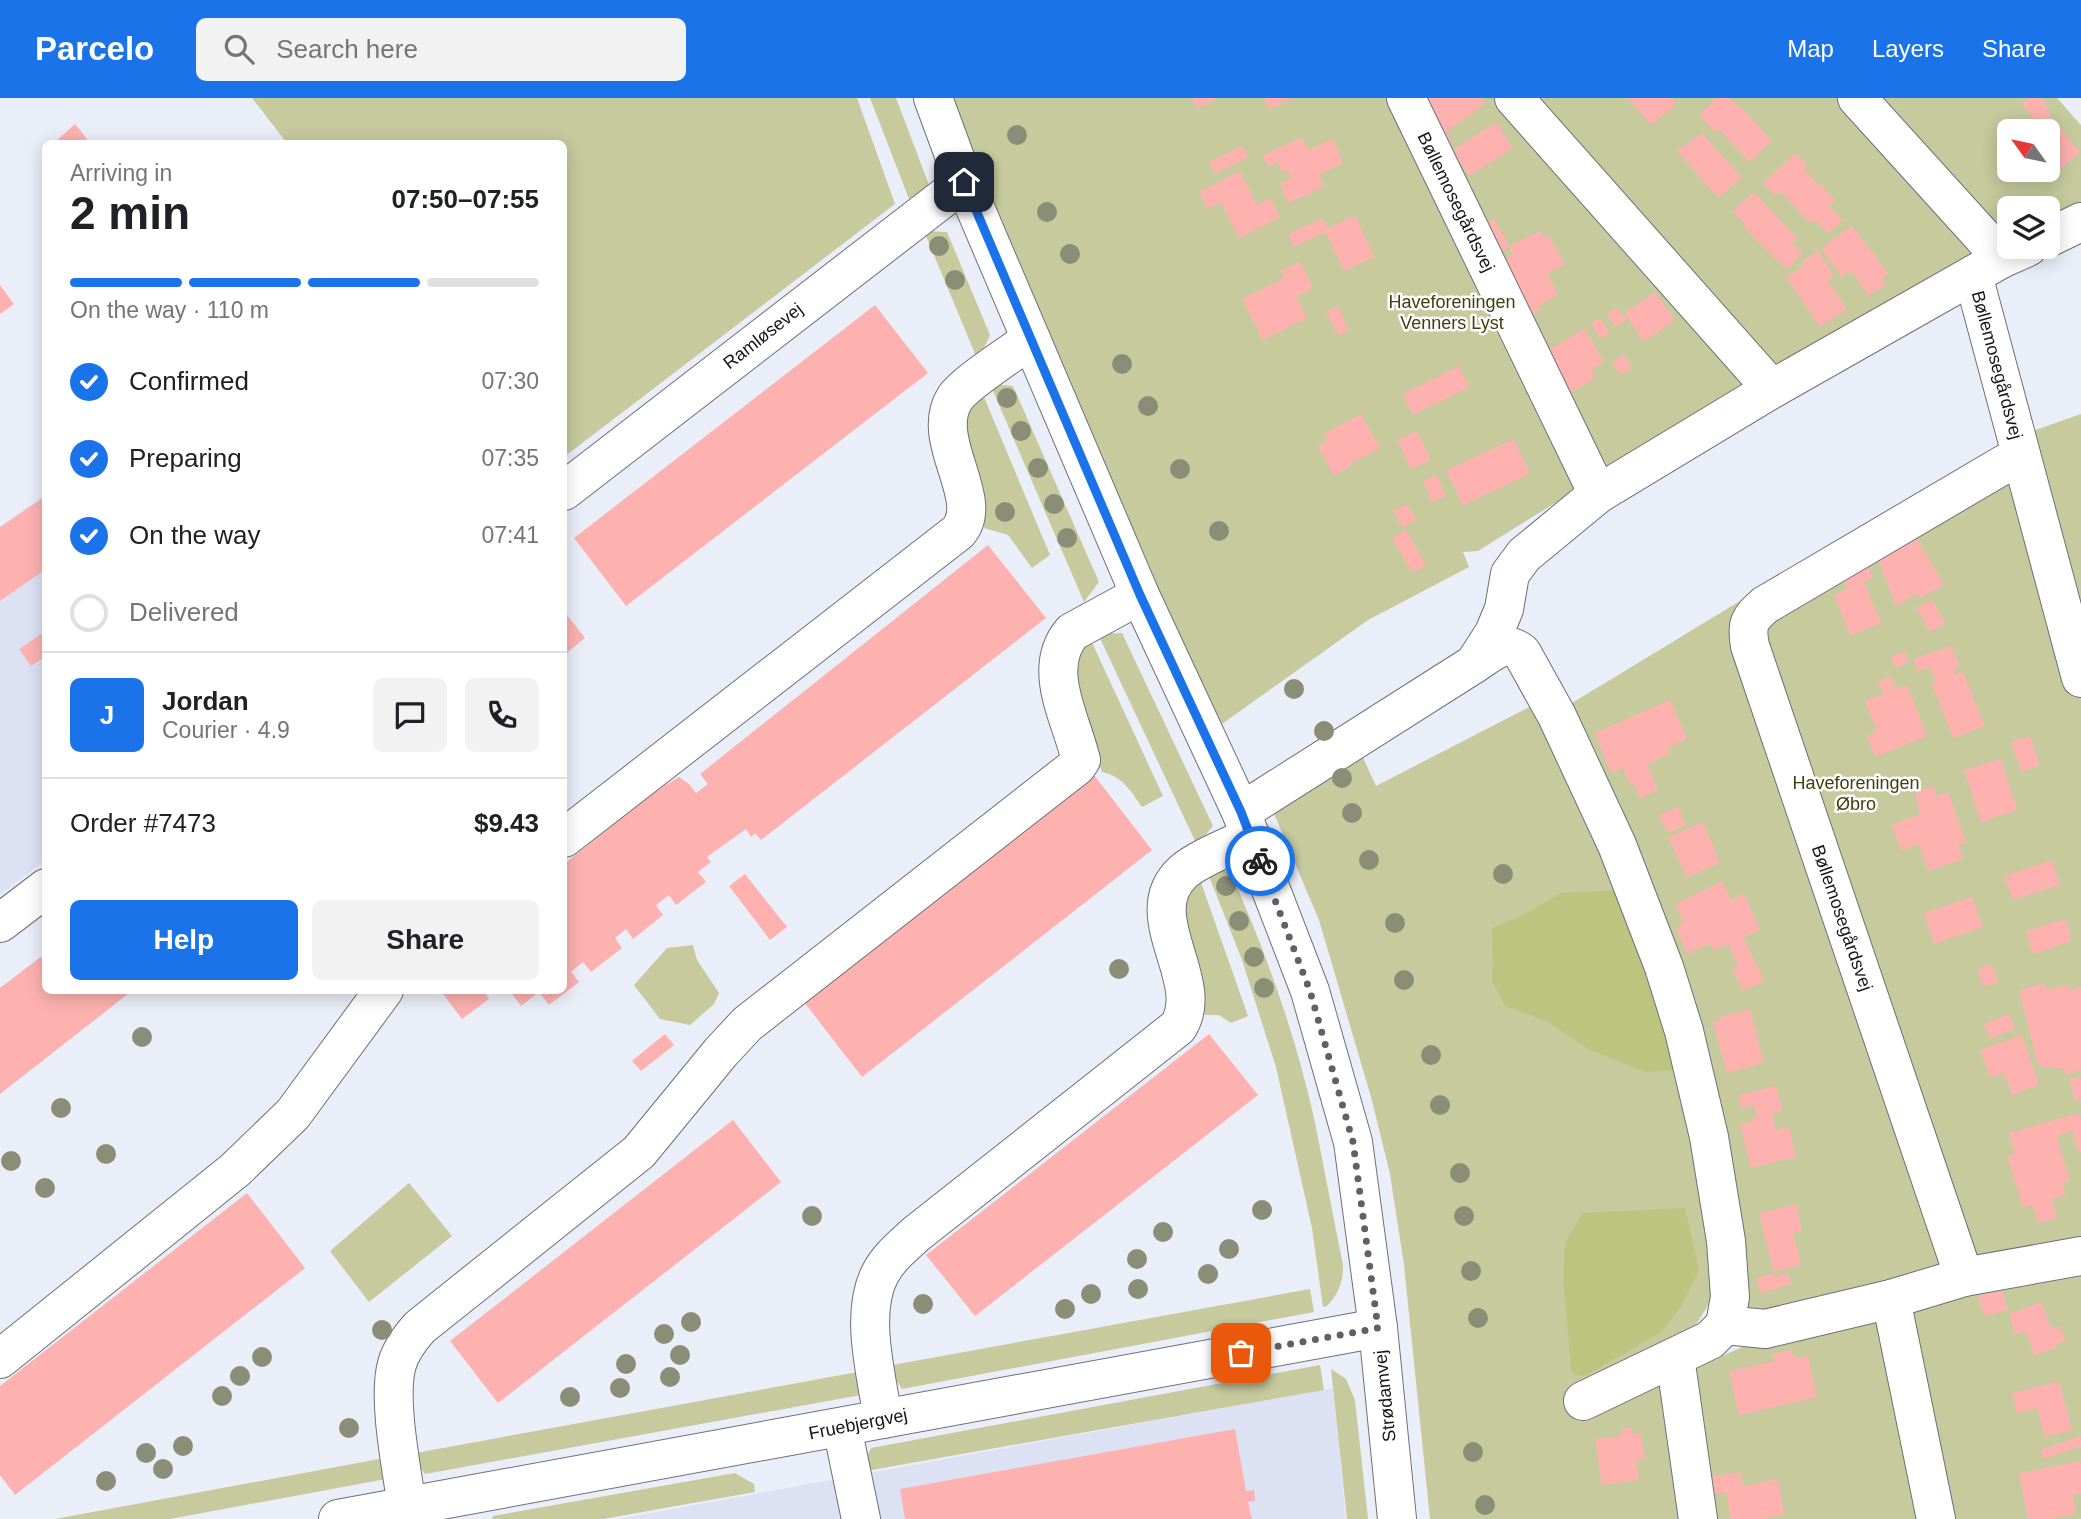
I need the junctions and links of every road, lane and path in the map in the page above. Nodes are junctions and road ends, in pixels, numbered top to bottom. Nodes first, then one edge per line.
1 (933, 98) edge
2 (1406, 98) edge
3 (1514, 98) edge
4 (1857, 98) edge
5 (964, 182) junction
6 (2081, 222) edge
7 (2060, 232) edge
8 (2001, 260) edge
9 (1031, 339) junction
10 (1772, 389) junction
11 (2020, 455) junction
12 (567, 489) edge
13 (1598, 494) junction
14 (1140, 595) junction
15 (1475, 664) junction
16 (2081, 678) edge
17 (1246, 824) junction
18 (567, 836) edge
19 (42, 891) edge
20 (0, 923) edge
21 (381, 994) edge
22 (2081, 1256) edge
23 (1964, 1277) junction
24 (1891, 1299) junction
25 (1725, 1325) junction
26 (1378, 1328) junction
27 (1675, 1357) junction
28 (0, 1359) edge
29 (1583, 1401) dead end
30 (883, 1419) junction
31 (842, 1427) junction
32 (407, 1507) junction
33 (338, 1519) edge
34 (861, 1519) edge
35 (1397, 1519) edge
36 (1698, 1519) edge
37 (1936, 1519) edge

1 - 5 street, Strødamvej
2 - 13 street, Bøllemosegårdsvej
3 - 10 street
4 - 8 street, Bøllemosegårdsvej
5 - 9 street, Strødamvej
5 - 12 street, Ramløsevej
6 - 7 street
8 - 10 street, Bøllemosegårdsvej
8 - 11 street, Bøllemosegårdsvej
9 - 14 street, Strødamvej
9 - 18 street
10 - 13 street, Bøllemosegårdsvej
11 - 16 street, Bøllemosegårdsvej
11 - 23 street, Bøllemosegårdsvej
13 - 15 street, Bøllemosegårdsvej
14 - 17 street, Strødamvej
14 - 32 street
15 - 17 street, Bøllemosegårdsvej
15 - 25 street, Bøllemosegårdsvej
17 - 26 street, Strødamvej
17 - 30 street, Bøllemosegårdsvej
19 - 20 street
21 - 28 street
22 - 23 street
23 - 24 street
24 - 25 street
24 - 37 street
25 - 27 street
26 - 30 street, Fruebjergvej
26 - 35 street, Strødamvej
27 - 29 street
27 - 36 street
30 - 31 street, Fruebjergvej
31 - 32 street, Fruebjergvej
31 - 34 street
32 - 33 street, Fruebjergvej

